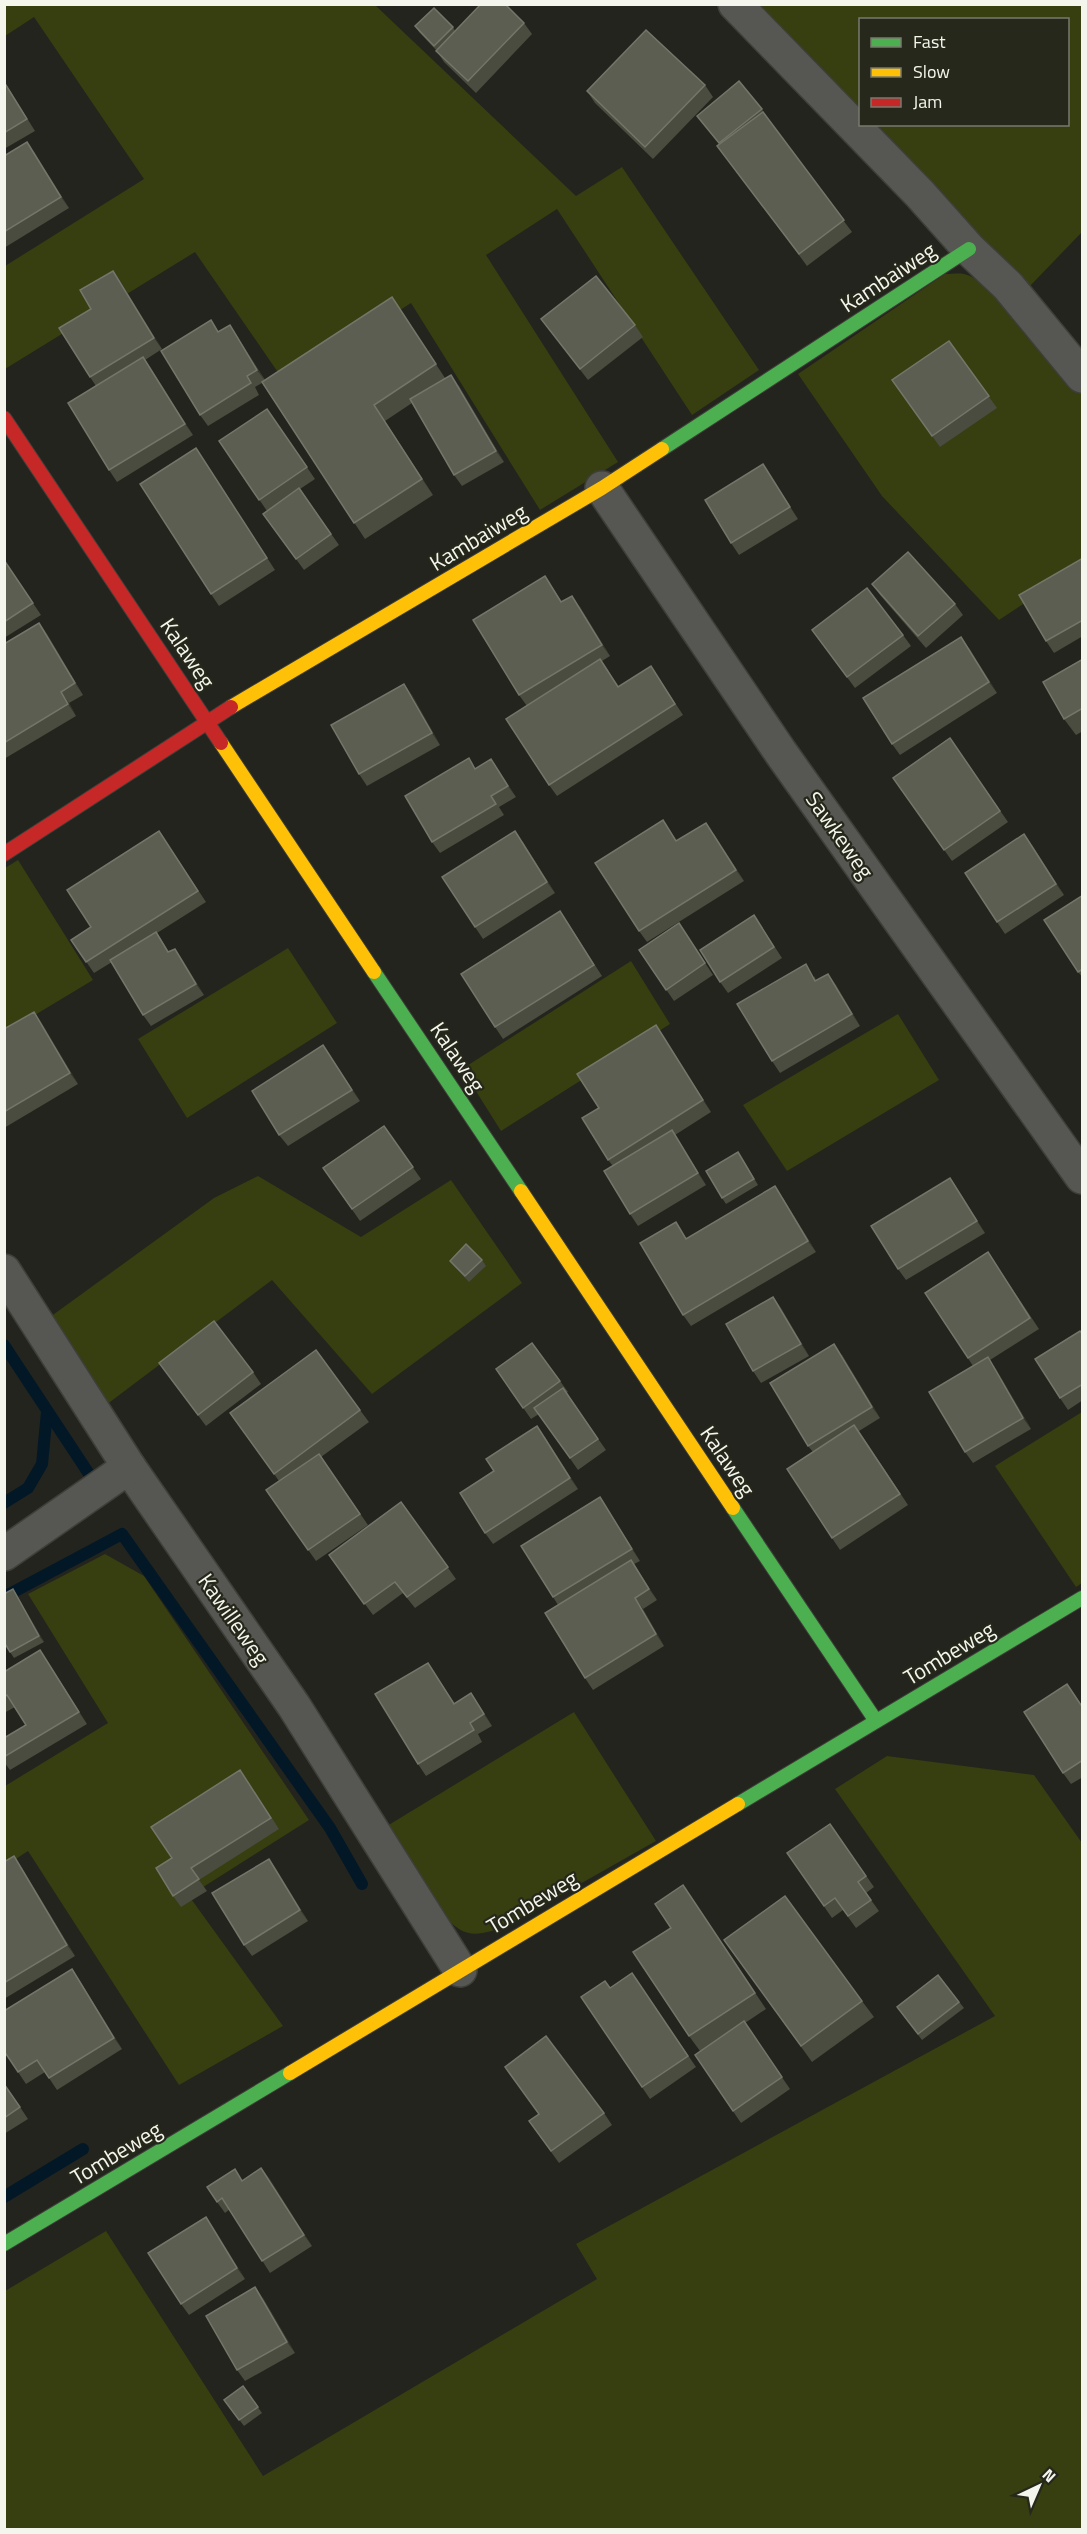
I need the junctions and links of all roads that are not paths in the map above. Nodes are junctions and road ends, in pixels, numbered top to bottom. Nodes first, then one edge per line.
1 (735, 4) edge
2 (969, 249) junction
3 (1083, 376) edge
4 (4, 418) edge
5 (602, 488) junction
6 (208, 721) junction
7 (4, 854) edge
8 (1083, 1177) edge
9 (4, 1271) edge
10 (129, 1467) junction
11 (4, 1554) edge
12 (1083, 1598) edge
13 (876, 1721) junction
14 (460, 1970) junction
15 (4, 2244) edge

1 - 2 street
2 - 3 street
2 - 5 street, Kambaiweg
4 - 6 street, Kalaweg
5 - 6 street, Kambaiweg
5 - 8 street, Sawkeweg
6 - 7 street, Kambaiweg
6 - 13 street, Kalaweg
9 - 10 street, Kawilleweg
10 - 11 street
10 - 14 street, Kawilleweg
12 - 13 street, Tombeweg
13 - 14 street, Tombeweg
14 - 15 street, Tombeweg

